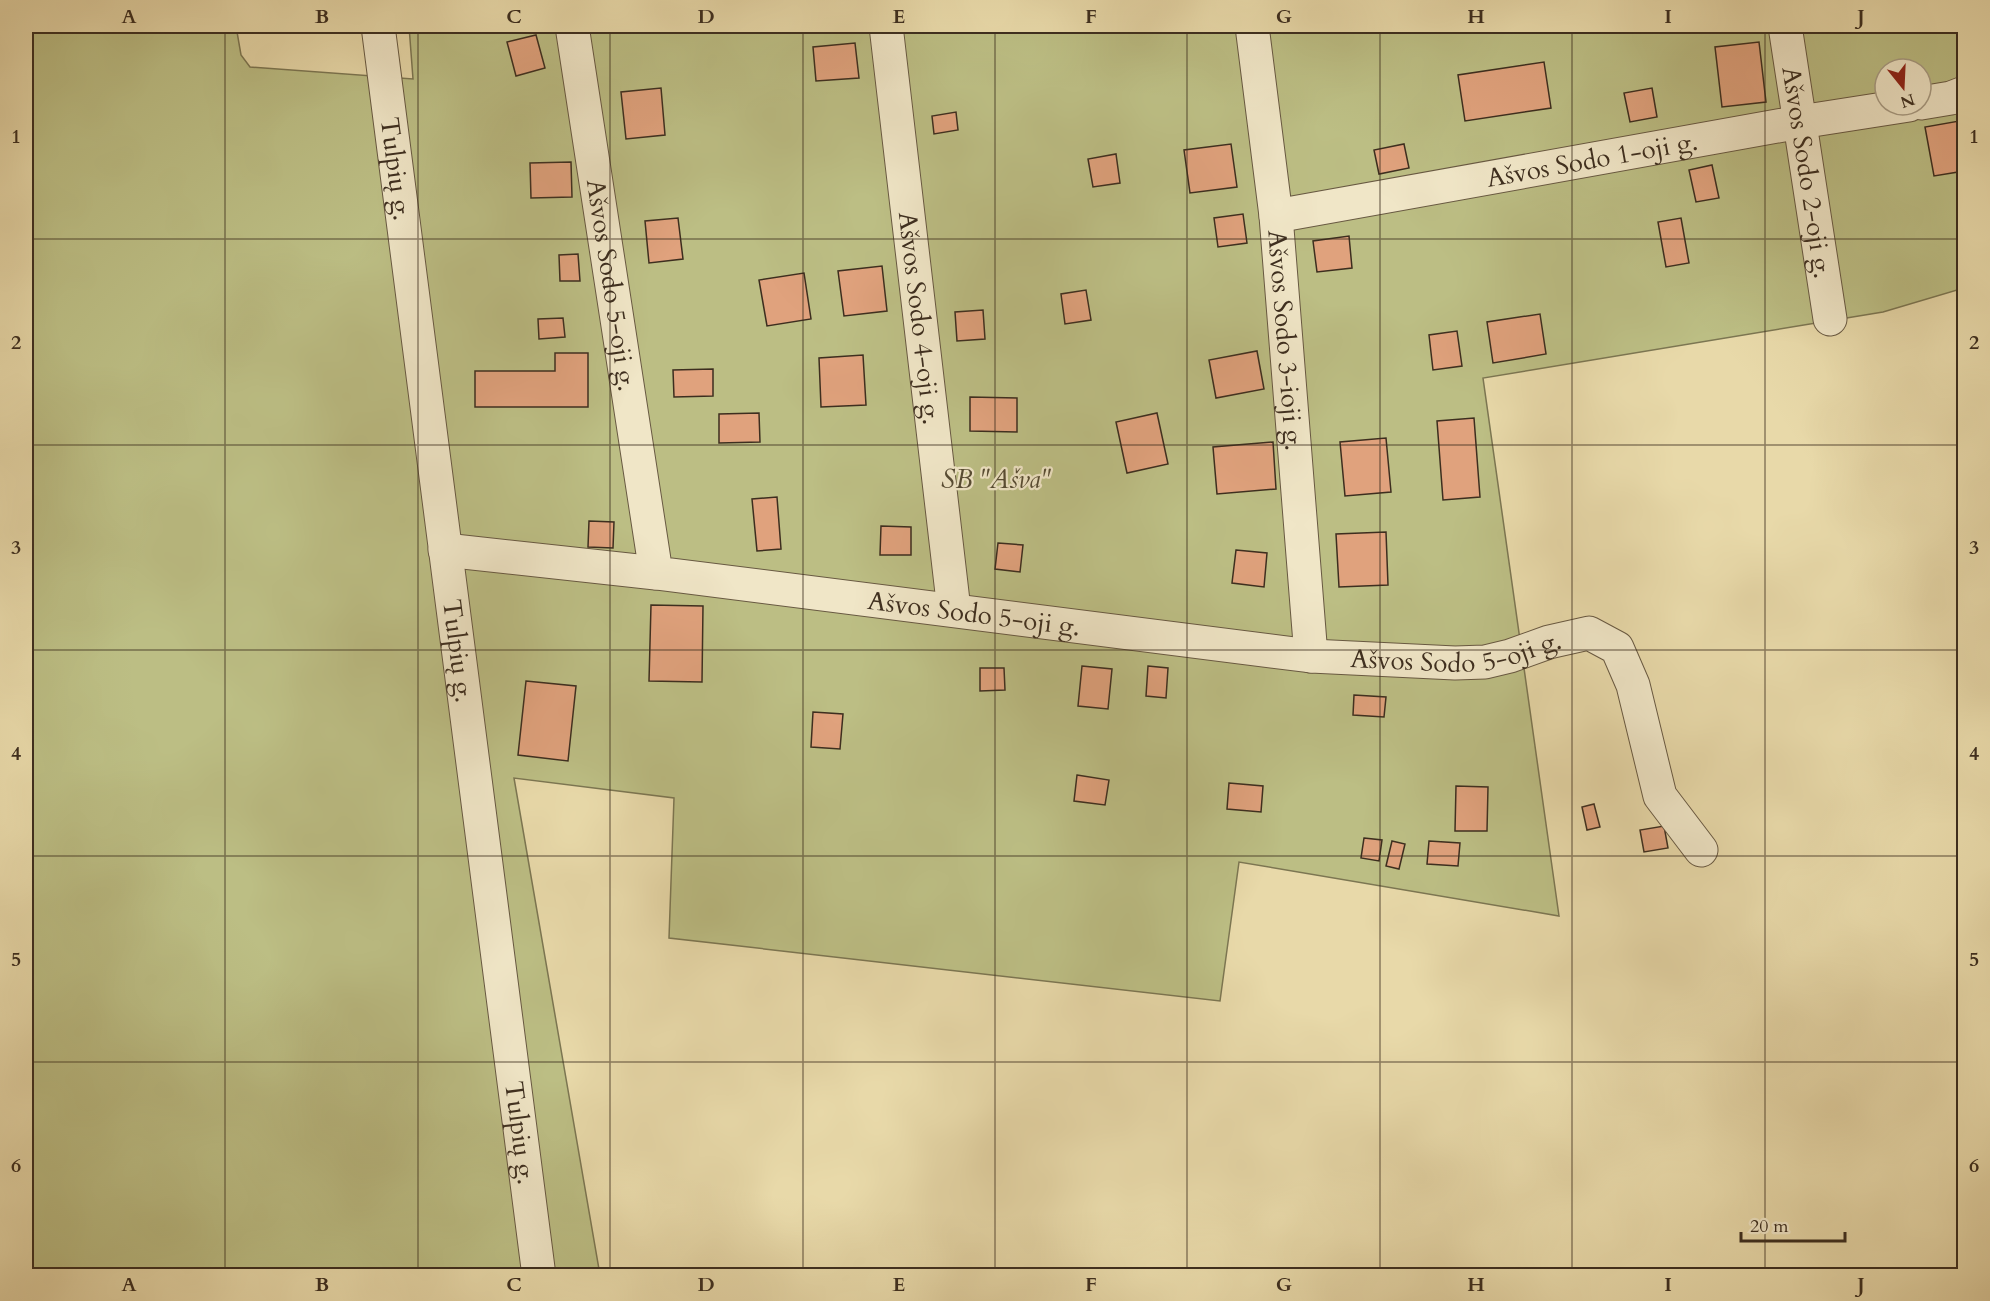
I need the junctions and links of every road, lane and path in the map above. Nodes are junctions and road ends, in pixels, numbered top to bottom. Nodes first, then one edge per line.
1 (378, 26) edge
2 (572, 26) edge
3 (886, 26) edge
4 (1252, 26) edge
5 (1785, 26) edge
6 (1965, 93) edge
7 (1933, 101) edge
8 (1873, 111) edge
9 (1800, 122) junction
10 (1276, 216) junction
11 (1830, 319) dead end
12 (445, 550) junction
13 (656, 573) junction
14 (954, 610) junction
15 (1311, 656) junction
16 (1701, 850) dead end
17 (539, 1275) edge

1 - 12 street, Tulpių g.
2 - 13 street, Ašvos Sodo 5-oji g.
3 - 14 street, Ašvos Sodo 4-oji g.
4 - 10 street, Ašvos Sodo 3-ioji g.
5 - 9 street, Ašvos Sodo 2-oji g.
6 - 7 street
8 - 9 street, Ašvos Sodo 1-oji g.
9 - 10 street, Ašvos Sodo 1-oji g.
9 - 11 street, Ašvos Sodo 2-oji g.
10 - 15 street, Ašvos Sodo 3-ioji g.
12 - 13 street
12 - 17 street, Tulpių g.
13 - 14 street, Ašvos Sodo 5-oji g.
14 - 15 street, Ašvos Sodo 5-oji g.
15 - 16 street, Ašvos Sodo 5-oji g.

